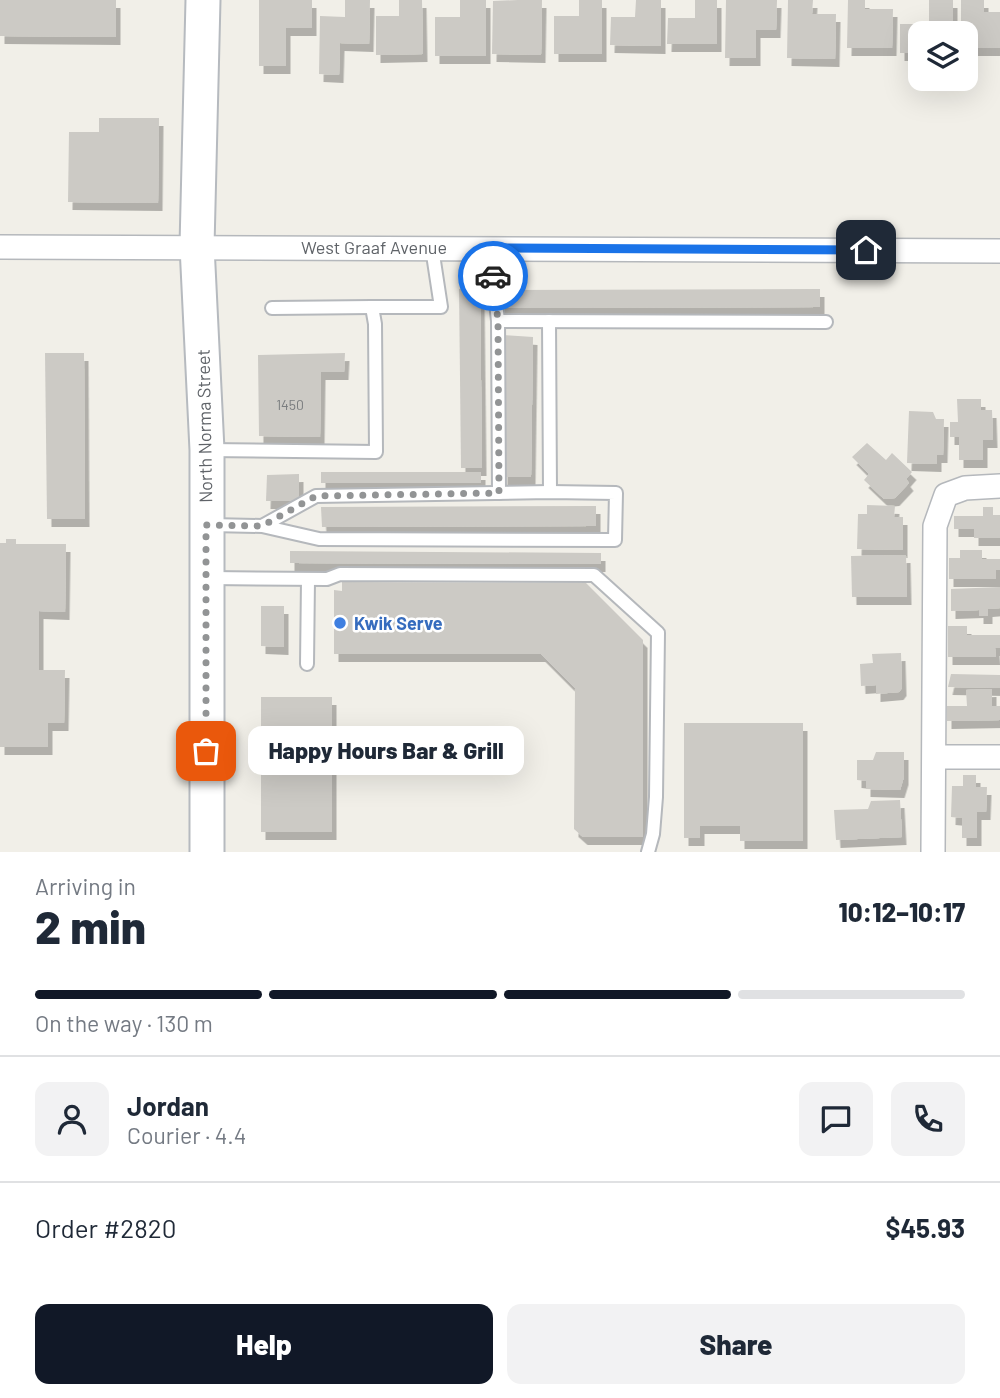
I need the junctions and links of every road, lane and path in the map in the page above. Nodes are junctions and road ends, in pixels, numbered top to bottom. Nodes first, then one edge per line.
1 (203, 0) edge
2 (197, 246) junction
3 (0, 247) edge
4 (432, 248) junction
5 (490, 248) junction
6 (1000, 251) edge
7 (372, 307) junction
8 (272, 308) dead end
9 (498, 321) junction
10 (549, 321) junction
11 (826, 322) dead end
12 (207, 450) junction
13 (1000, 486) edge
14 (550, 492) junction
15 (499, 493) junction
16 (206, 525) junction
17 (262, 526) junction
18 (206, 578) junction
19 (309, 580) junction
20 (307, 664) dead end
21 (935, 757) junction
22 (1000, 757) edge
23 (207, 852) edge
24 (648, 852) edge
25 (933, 852) edge

1 - 2 street, North Norma Street
2 - 3 street, West Graaf Avenue
2 - 4 street, West Graaf Avenue
2 - 12 street, North Norma Street
4 - 5 street, West Graaf Avenue
4 - 7 lane
5 - 6 street, West Graaf Avenue
5 - 9 lane
7 - 8 lane
7 - 12 lane
9 - 10 lane
9 - 15 lane
10 - 11 lane
10 - 14 lane
12 - 16 street, North Norma Street
13 - 21 street
14 - 15 lane
14 - 17 lane
15 - 17 lane
16 - 17 lane
16 - 18 street, North Norma Street
18 - 19 lane
18 - 23 street, North Norma Street
19 - 20 lane
19 - 24 lane
21 - 22 street
21 - 25 street

